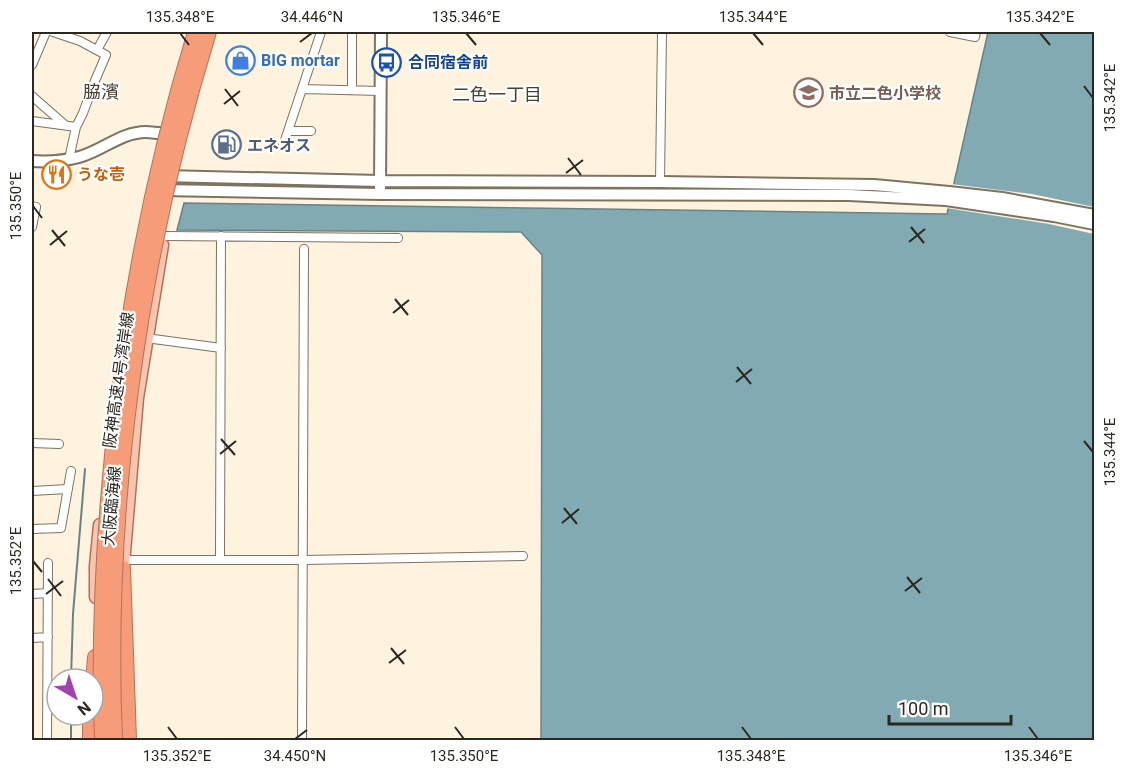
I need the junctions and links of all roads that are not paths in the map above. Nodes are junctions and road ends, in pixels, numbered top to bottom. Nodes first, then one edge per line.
1 (46, 32) edge
2 (53, 32) edge
3 (107, 32) edge
4 (189, 32) edge
5 (195, 32) edge
6 (209, 32) edge
7 (215, 32) edge
8 (321, 32) edge
9 (352, 32) edge
10 (381, 32) edge
11 (662, 32) edge
12 (950, 32) edge
13 (976, 32) edge
14 (97, 50) junction
15 (32, 65) edge
16 (303, 89) junction
17 (352, 90) junction
18 (380, 91) junction
19 (32, 96) edge
20 (32, 120) edge
21 (65, 125) junction
22 (76, 127) junction
23 (311, 130) dead end
24 (289, 131) junction
25 (160, 134) junction
26 (283, 146) dead end
27 (69, 159) junction
28 (32, 161) edge
29 (151, 175) junction
30 (176, 178) junction
31 (380, 181) junction
32 (660, 182) junction
33 (148, 190) junction
34 (173, 191) junction
35 (380, 194) junction
36 (948, 196) junction
37 (32, 206) edge
38 (1095, 215) edge
39 (1095, 224) edge
40 (32, 227) edge
41 (164, 236) junction
42 (221, 236) junction
43 (398, 238) dead end
44 (304, 249) dead end
45 (146, 338) junction
46 (221, 348) junction
47 (32, 443) edge
48 (59, 444) dead end
49 (71, 471) dead end
50 (68, 489) junction
51 (32, 491) edge
52 (32, 530) edge
53 (523, 556) dead end
54 (220, 560) junction
55 (303, 560) junction
56 (48, 563) dead end
57 (123, 564) junction
58 (48, 593) junction
59 (32, 594) edge
60 (48, 637) junction
61 (32, 638) edge
62 (95, 657) junction
63 (94, 667) edge
64 (47, 741) edge
65 (92, 741) edge
66 (102, 741) edge
67 (115, 741) edge
68 (121, 741) edge
69 (129, 741) edge
70 (302, 741) edge

1 - 15 street
2 - 14 street
3 - 14 street
4 - 25 main road, 大阪臨海線
5 - 66 highway, 阪神高速4号湾岸線, bridge
6 - 67 highway, 阪神高速4号湾岸線, bridge
7 - 30 main road, 大阪臨海線
8 - 16 street
9 - 17 street
10 - 18 street
11 - 32 street
12 - 13 street
14 - 22 street
16 - 17 street
16 - 24 street
17 - 18 street
18 - 31 street
19 - 21 street
20 - 21 street
21 - 22 street
22 - 27 street
23 - 24 street
24 - 26 street
25 - 27 street
25 - 29 main road, 大阪臨海線
27 - 28 street
29 - 30 street
29 - 33 main road, 大阪臨海線
30 - 31 street
30 - 34 main road, 大阪臨海線
31 - 32 street
31 - 35 street
32 - 36 street
33 - 34 street
33 - 62 main road, 大阪臨海線
34 - 35 street
34 - 41 main road, 大阪臨海線
35 - 36 street
36 - 38 street
36 - 39 street
37 - 40 street
41 - 42 street
41 - 45 main road, 大阪臨海線
42 - 43 street
42 - 46 street
44 - 55 street
45 - 46 street
45 - 57 main road, 大阪臨海線
46 - 54 street
47 - 48 street
49 - 50 street
50 - 51 street
50 - 52 street
53 - 55 street
54 - 55 street
54 - 57 street
55 - 70 street
56 - 58 street
57 - 68 main road, 大阪臨海線
57 - 69 highway
58 - 59 street
58 - 60 street
60 - 61 street
60 - 64 street
62 - 63 highway
62 - 65 main road, 大阪臨海線

